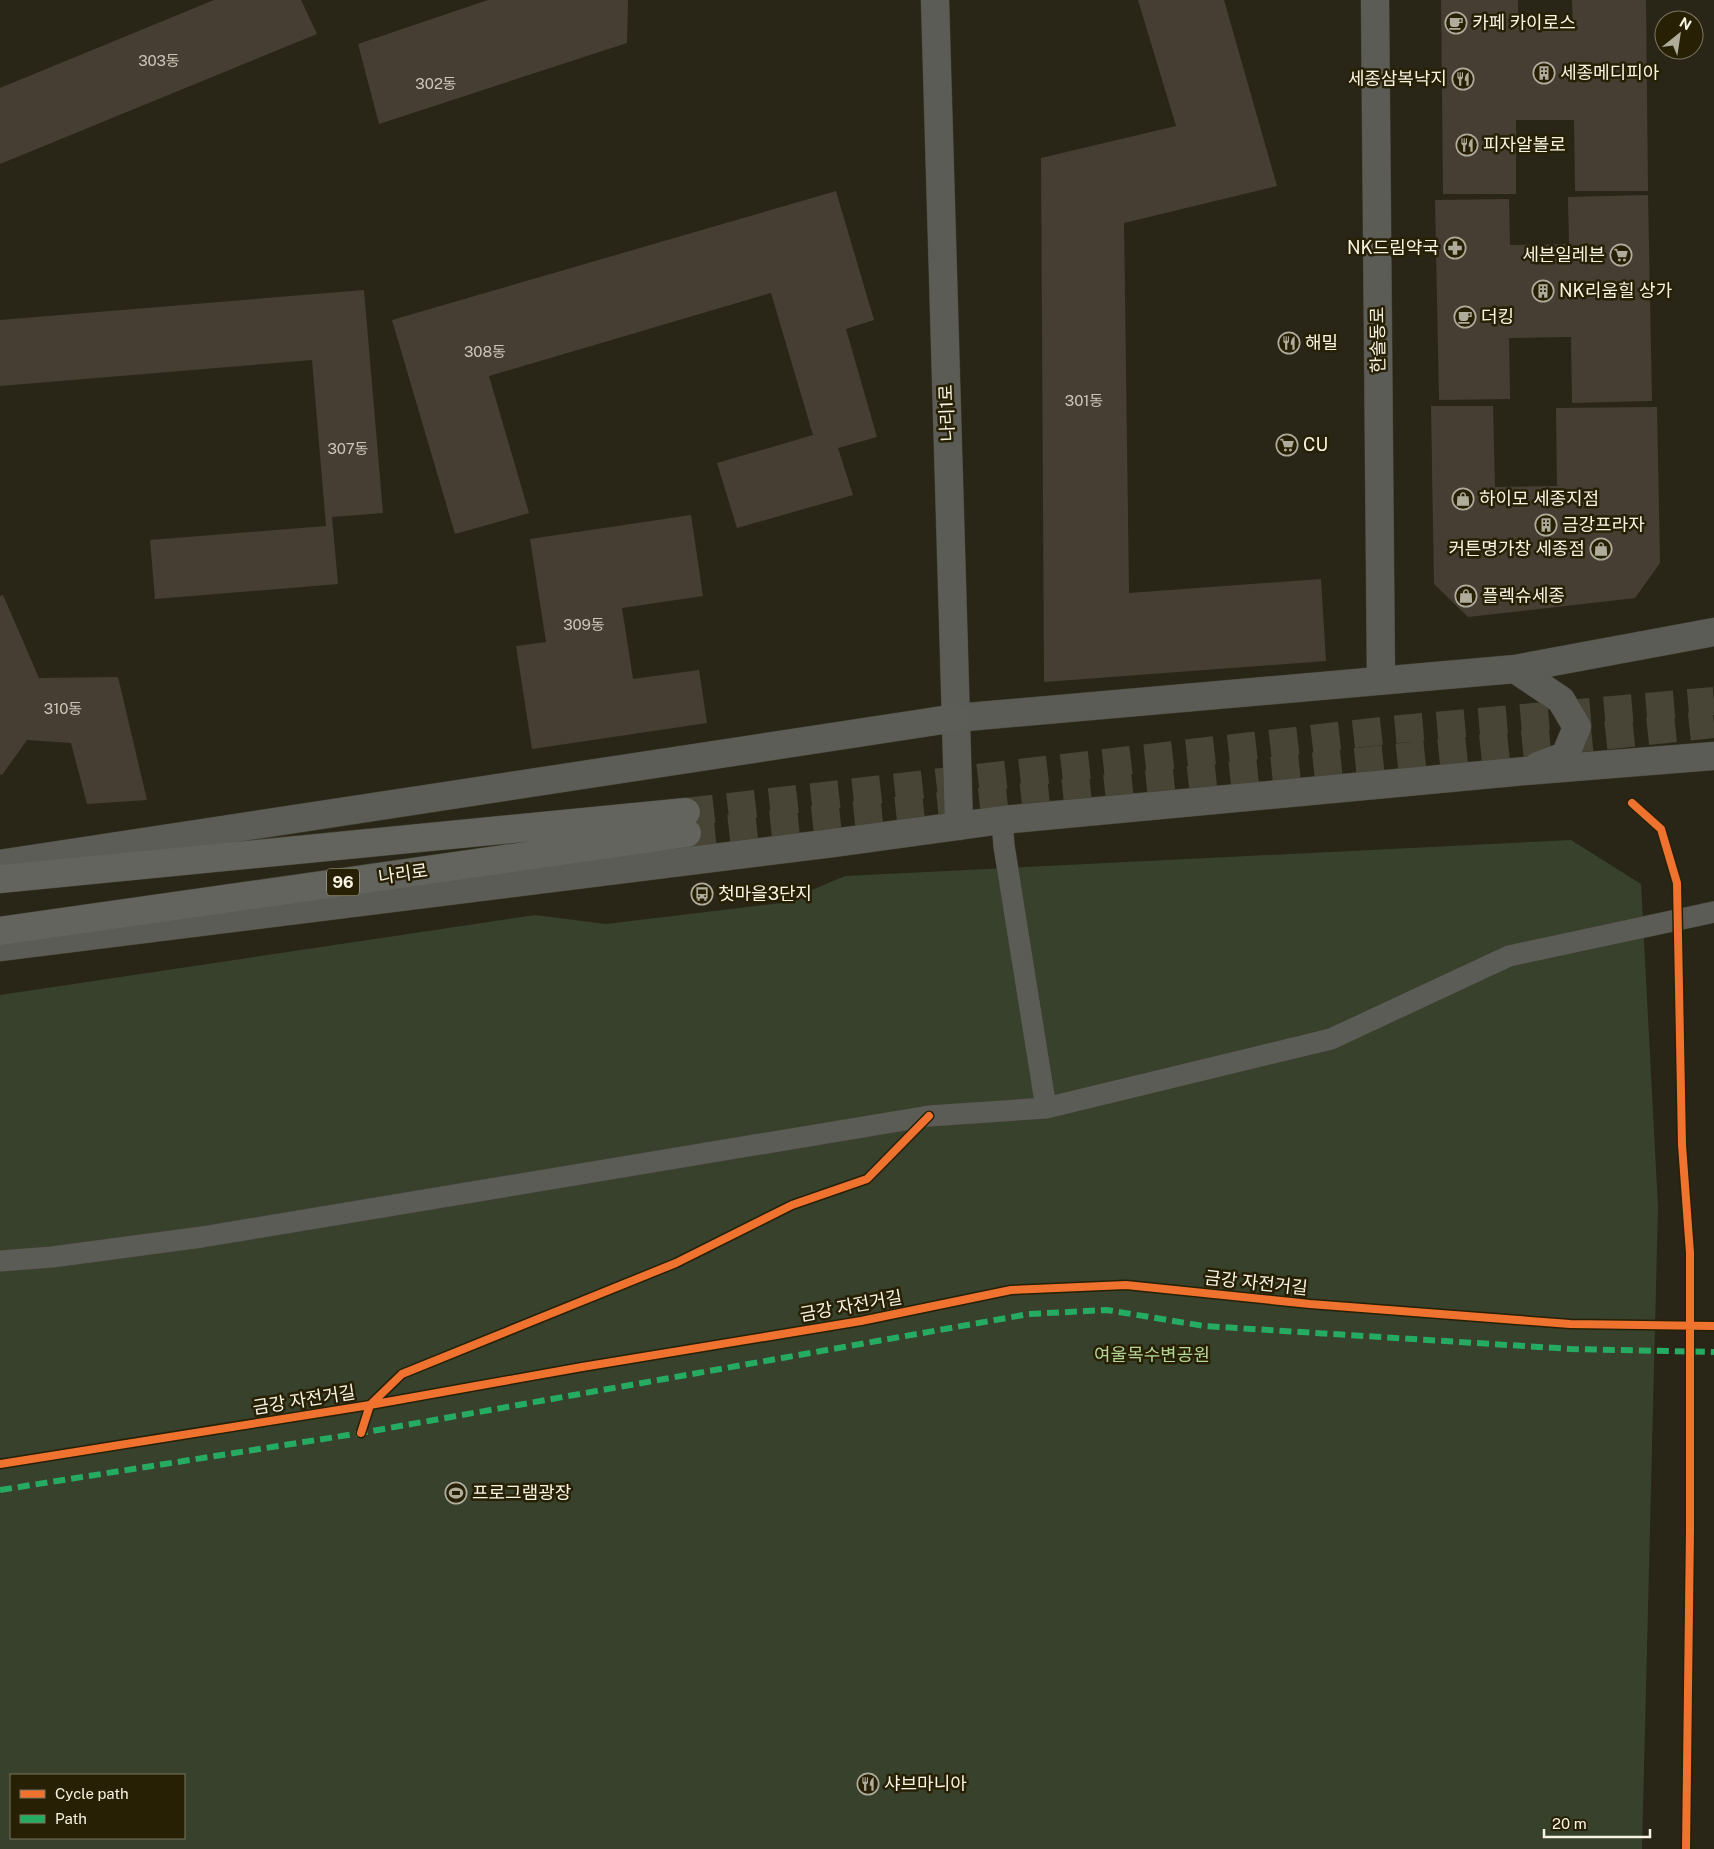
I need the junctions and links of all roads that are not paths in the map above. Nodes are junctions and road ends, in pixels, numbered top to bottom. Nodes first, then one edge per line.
1 (935, 0) edge
2 (1375, 0) edge
3 (1714, 632) edge
4 (1515, 670) junction
5 (1381, 680) junction
6 (956, 718) junction
7 (1714, 756) edge
8 (1525, 771) junction
9 (1002, 820) junction
10 (959, 826) junction
11 (0, 864) edge
12 (0, 879) edge
13 (1714, 912) edge
14 (0, 930) edge
15 (0, 947) edge
16 (1046, 1108) junction
17 (0, 1261) edge

1 - 6 street, 나리1로
2 - 5 street, 한솔동로
3 - 4 street
4 - 5 street
4 - 8 street
5 - 6 street
6 - 10 street, 나리1로
6 - 11 main road
7 - 8 street
8 - 9 street
9 - 10 street
9 - 16 lane
10 - 15 street
12 - 14 main road, 나리로 / 96
13 - 16 lane
16 - 17 lane

